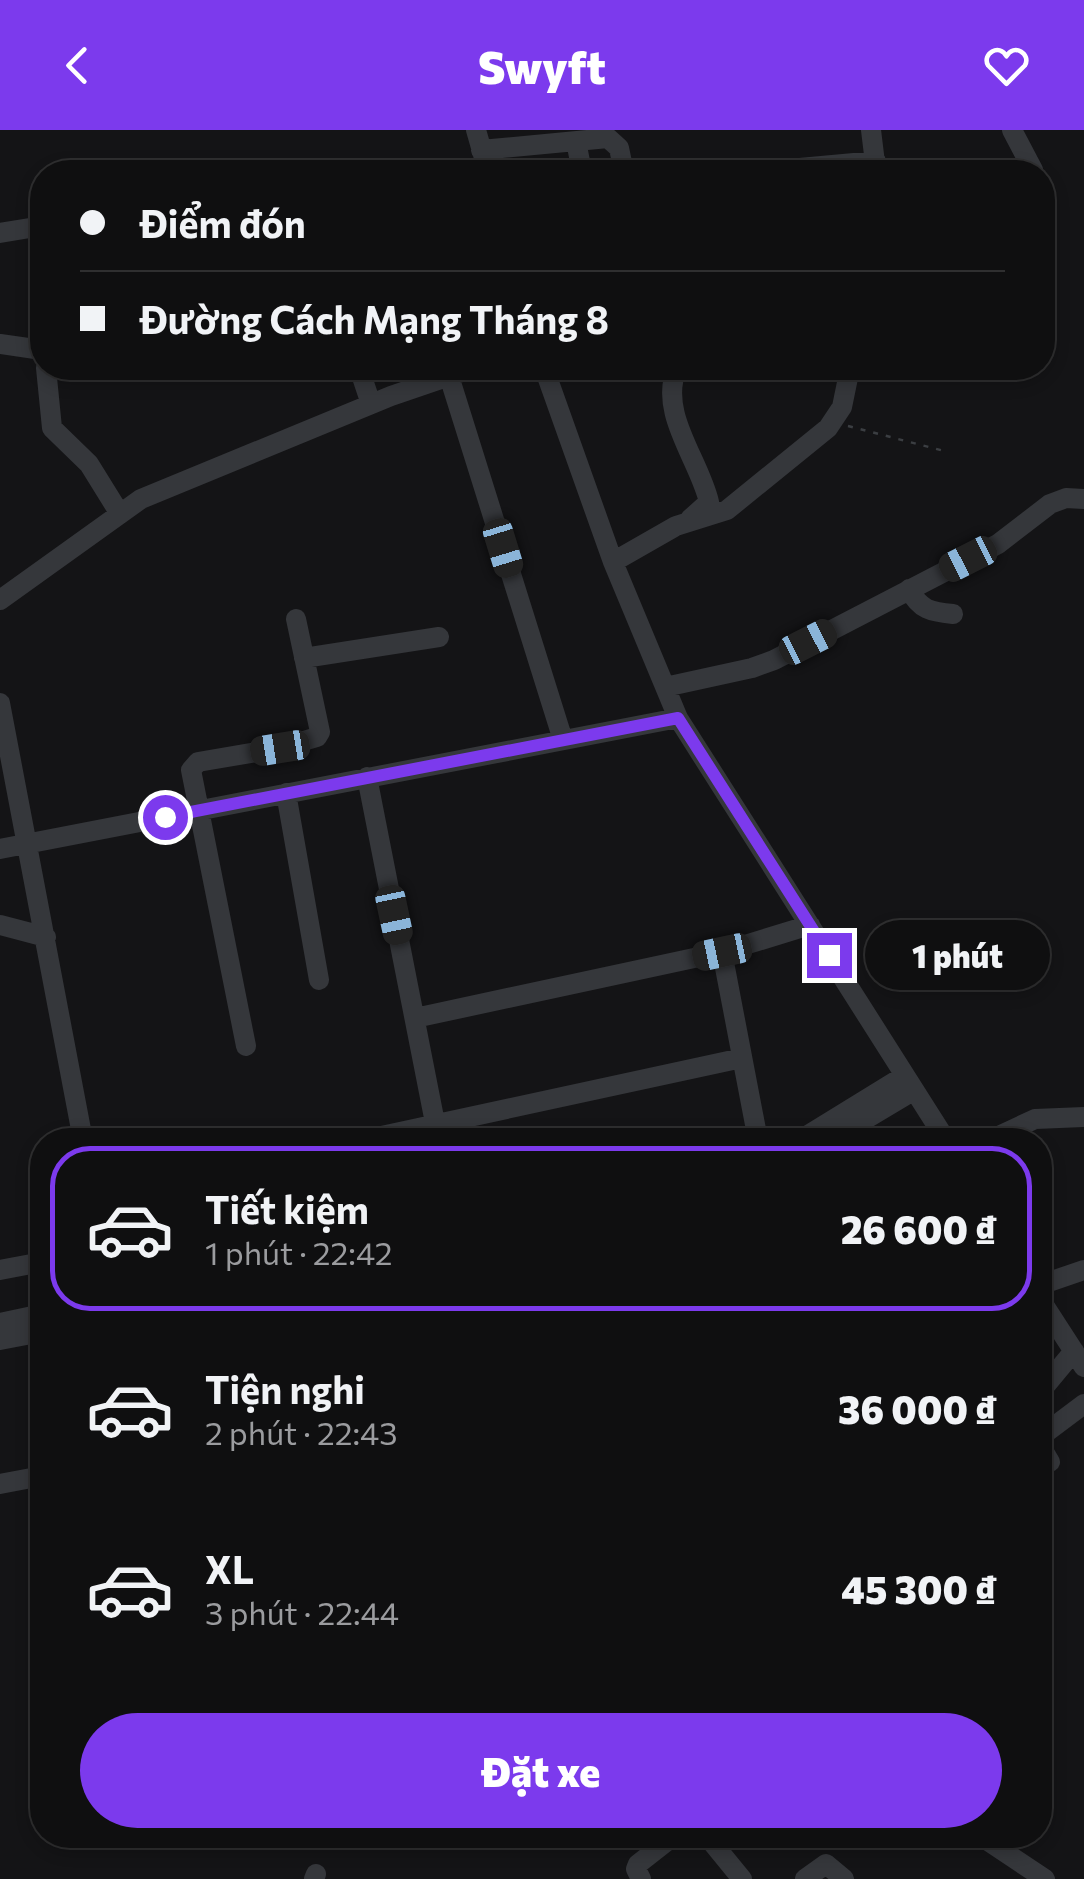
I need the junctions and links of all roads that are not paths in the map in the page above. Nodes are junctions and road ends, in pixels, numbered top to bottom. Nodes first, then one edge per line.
1 (870, 130) edge
2 (1012, 130) edge
3 (479, 140) edge
4 (576, 141) junction
5 (580, 160) edge
6 (621, 160) edge
7 (875, 160) edge
8 (1028, 160) edge
9 (30, 228) edge
10 (0, 234) edge
11 (0, 344) edge
12 (30, 348) edge
13 (47, 380) edge
14 (363, 380) edge
15 (437, 380) edge
16 (449, 380) edge
17 (548, 380) edge
18 (673, 380) edge
19 (847, 380) edge
20 (371, 404) junction
21 (1084, 499) edge
22 (120, 514) junction
23 (689, 520) junction
24 (613, 562) junction
25 (910, 590) junction
26 (0, 600) edge
27 (952, 614) dead end
28 (296, 619) dead end
29 (439, 637) dead end
30 (304, 658) junction
31 (665, 686) junction
32 (0, 703) edge
33 (678, 718) junction
34 (562, 740) junction
35 (367, 778) junction
36 (286, 793) junction
37 (199, 810) junction
38 (28, 844) junction
39 (0, 849) edge
40 (810, 925) junction
41 (0, 926) edge
42 (46, 937) junction
43 (722, 952) junction
44 (319, 980) dead end
45 (415, 1018) junction
46 (246, 1046) dead end
47 (742, 1058) junction
48 (908, 1084) junction
49 (1084, 1117) edge
50 (81, 1128) edge
51 (436, 1128) edge
52 (457, 1128) edge
53 (756, 1128) edge
54 (823, 1128) edge
55 (848, 1128) edge
56 (938, 1128) edge
57 (1015, 1128) edge
58 (30, 1264) edge
59 (0, 1270) edge
60 (1084, 1270) edge
61 (1052, 1281) edge
62 (30, 1317) edge
63 (1052, 1317) edge
64 (0, 1323) edge
65 (30, 1334) edge
66 (0, 1340) edge
67 (1079, 1359) edge
68 (1052, 1382) edge
69 (1084, 1404) edge
70 (1052, 1427) edge
71 (30, 1478) edge
72 (0, 1484) edge
73 (658, 1848) edge
74 (717, 1848) edge
75 (999, 1848) edge
76 (641, 1879) edge
77 (742, 1879) edge
78 (805, 1879) edge
79 (844, 1879) edge
80 (1046, 1879) edge

1 - 7 street
2 - 8 street
3 - 4 street
4 - 5 street
4 - 6 street
9 - 10 street
11 - 12 street
13 - 22 street
14 - 20 street
15 - 20 street
16 - 34 street
17 - 24 street
18 - 23 street
19 - 23 street
20 - 22 street
21 - 25 street
22 - 26 street
23 - 24 street
24 - 31 street
25 - 27 street
25 - 31 street
28 - 30 street
29 - 30 street
30 - 37 street
31 - 33 street
32 - 38 street
33 - 34 street
33 - 40 street
34 - 35 street
35 - 36 street
35 - 45 street
36 - 37 street
36 - 44 street
37 - 38 street
37 - 46 street
38 - 39 street
38 - 42 street
40 - 43 street
40 - 48 street
41 - 42 street
42 - 50 street
43 - 45 street
43 - 47 street
45 - 51 street
47 - 52 street
47 - 53 street
48 - 54 street
48 - 55 street
48 - 56 street
49 - 57 street
58 - 59 street
60 - 61 street
62 - 64 street
63 - 67 street
65 - 66 street
67 - 68 street
69 - 70 street
71 - 72 street
73 - 76 street
74 - 77 street
75 - 80 street
78 - 79 street

